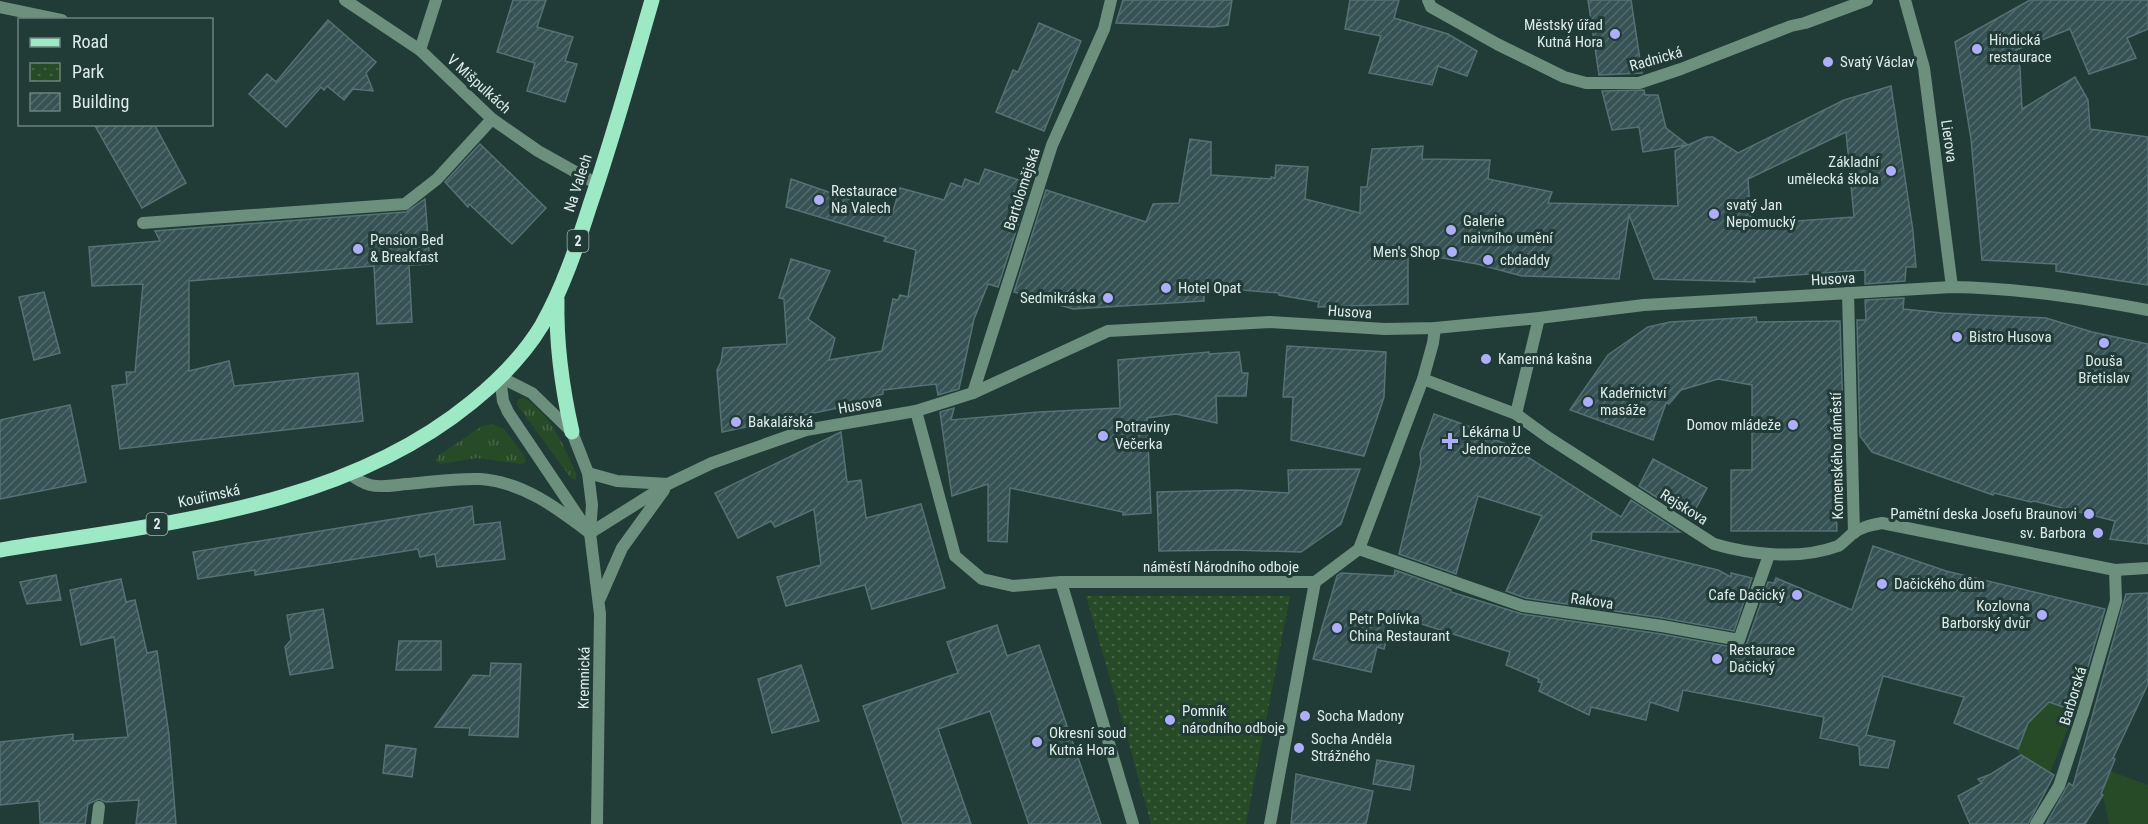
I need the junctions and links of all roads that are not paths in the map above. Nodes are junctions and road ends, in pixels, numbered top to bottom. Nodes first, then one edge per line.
1 (345, 0) edge
2 (436, 0) edge
3 (652, 0) edge
4 (1112, 0) edge
5 (1428, 0) edge
6 (1867, 0) edge
7 (1904, 0) edge
8 (0, 7) edge
9 (52, 18) edge
10 (420, 50) junction
11 (492, 119) junction
12 (597, 184) junction
13 (143, 223) dead end
14 (1952, 287) junction
15 (1848, 293) junction
16 (557, 296) junction
17 (2148, 310) edge
18 (1539, 318) junction
19 (1435, 328) junction
20 (500, 377) junction
21 (1423, 379) junction
22 (486, 390) joint
23 (973, 393) junction
24 (916, 411) junction
25 (1516, 414) junction
26 (572, 432) junction
27 (588, 473) junction
28 (350, 474) junction
29 (668, 484) junction
30 (1854, 532) junction
31 (590, 533) junction
32 (1359, 549) junction
33 (0, 550) edge
34 (1769, 555) junction
35 (2148, 568) edge
36 (2115, 570) junction
37 (1061, 582) junction
38 (1315, 582) junction
39 (600, 598) junction
40 (99, 807) dead end
41 (97, 824) edge
42 (597, 824) edge
43 (1133, 824) edge
44 (1270, 824) edge
45 (2036, 824) edge

1 - 10 street, V Mišpulkách
2 - 10 street
3 - 12 main road, Na Valech / 2
4 - 23 street, Bartolomějská
5 - 6 street, Radnická
7 - 14 street, Lierova
8 - 9 street
10 - 11 street, V Mišpulkách
11 - 12 street, V Mišpulkách
11 - 13 street
12 - 16 main road, Na Valech / 2
14 - 15 street, Husova
14 - 17 street, Husova
15 - 18 street, Husova
15 - 30 street, Komenského náměstí
16 - 20 main road, Na Valech / 2
16 - 26 main road
18 - 19 street, Husova
18 - 25 street
19 - 21 street
19 - 23 street, Husova
20 - 22 main road, Na Valech / 2
20 - 26 street
20 - 31 street
21 - 25 street, Rejskova
21 - 32 street
22 - 28 main road, Kouřimská / 2
23 - 24 street, Husova
24 - 29 street, Husova
24 - 37 street, náměstí Národního odboje
25 - 34 street, Rejskova
26 - 27 street
27 - 29 street
27 - 31 street
28 - 31 street
28 - 33 main road, Kouřimská / 2
29 - 31 street, Husova
29 - 39 street
30 - 34 street, Rejskova
30 - 36 street, Komenského náměstí
31 - 39 street, Kremnická
32 - 34 street, Rakova
32 - 38 street
35 - 36 street, Komenského náměstí
36 - 45 street, Barborská
37 - 38 street, náměstí Národního odboje
37 - 43 street
38 - 44 street, náměstí Národního odboje
39 - 42 street, Kremnická
40 - 41 street

